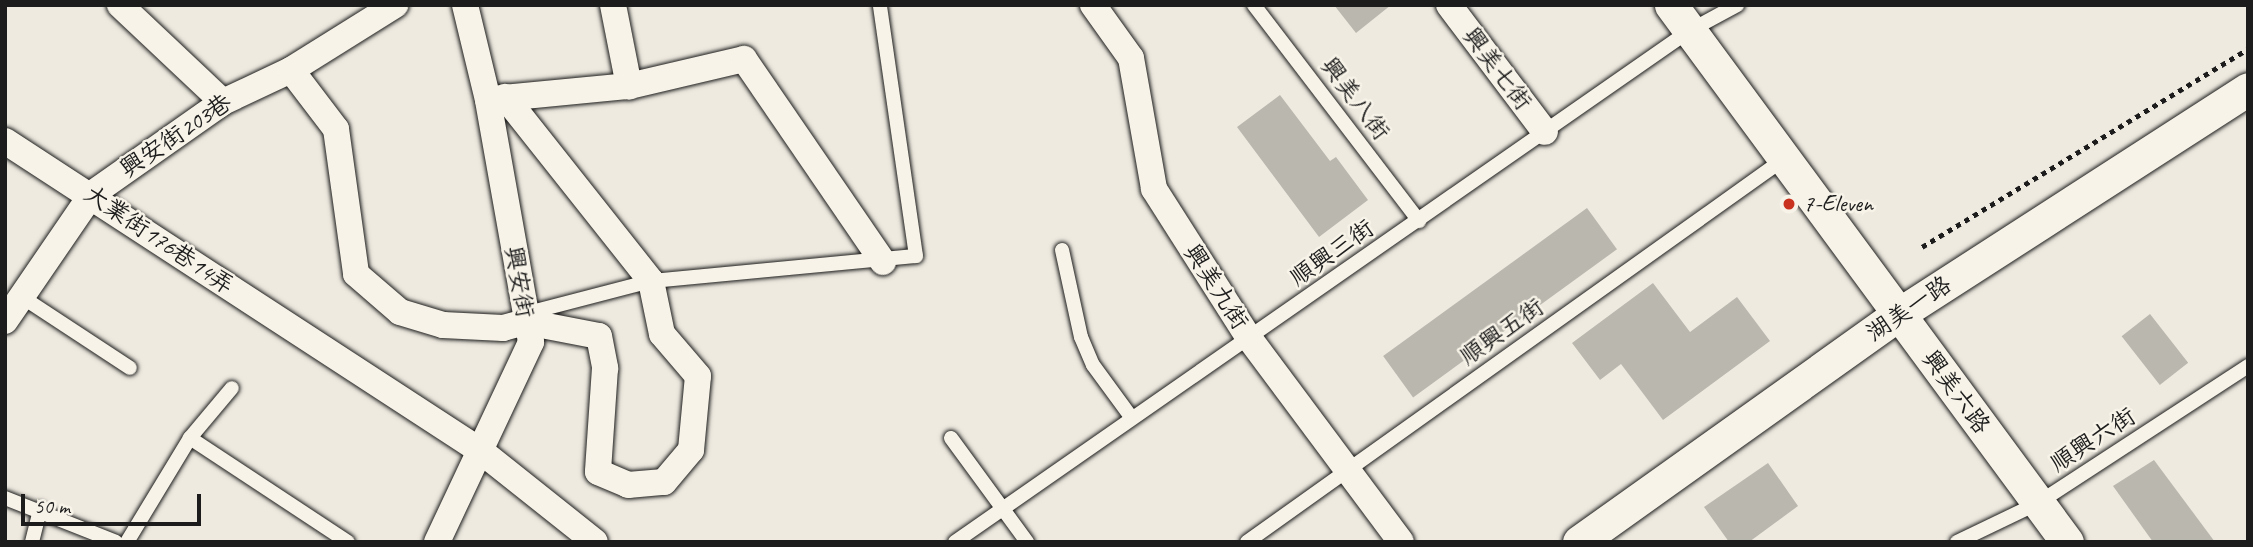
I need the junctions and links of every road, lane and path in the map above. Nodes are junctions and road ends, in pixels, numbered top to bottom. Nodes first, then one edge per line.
1 (120, 5) edge
2 (395, 5) edge
3 (465, 5) edge
4 (612, 5) edge
5 (880, 5) edge
6 (1093, 5) edge
7 (1254, 5) edge
8 (1450, 5) edge
9 (1737, 5) edge
10 (1680, 18) edge
11 (2248, 49) edge
12 (291, 70) junction
13 (629, 86) junction
14 (2248, 89) edge
15 (496, 99) junction
16 (222, 102) junction
17 (1545, 132) junction
18 (5, 141) edge
19 (1784, 159) junction
20 (92, 194) junction
21 (1419, 221) junction
22 (1922, 247) dead end
23 (1062, 250) dead end
24 (883, 262) junction
25 (650, 281) junction
26 (22, 297) junction
27 (1899, 314) junction
28 (525, 318) junction
29 (5, 321) edge
30 (1249, 338) junction
31 (2248, 366) edge
32 (130, 368) dead end
33 (232, 388) dead end
34 (1131, 417) junction
35 (190, 438) junction
36 (951, 438) dead end
37 (482, 452) junction
38 (1348, 470) junction
39 (5, 498) edge
40 (2038, 503) junction
41 (1002, 508) junction
42 (40, 509) junction
43 (32, 542) edge
44 (117, 542) edge
45 (127, 542) edge
46 (348, 542) edge
47 (437, 542) edge
48 (595, 542) edge
49 (954, 542) edge
50 (1027, 542) edge
51 (1247, 542) edge
52 (1401, 542) edge
53 (1579, 542) edge
54 (1957, 542) edge
55 (2067, 542) edge

1 - 16 street
2 - 12 street, 興安街203巷
3 - 15 street, 興安街
4 - 13 street
5 - 24 lane
6 - 30 street, 興美九街
7 - 21 lane, 興美八街
8 - 17 street, 興美七街
9 - 10 lane, 順興三街
10 - 17 lane, 順興三街
10 - 19 street, 興美六路
11 - 22 path
12 - 16 street, 興安街203巷
12 - 28 street
13 - 15 street
13 - 24 street
14 - 27 street, 湖美一路
15 - 25 street
15 - 28 street, 興安街
16 - 20 street, 興安街203巷
17 - 21 lane, 順興三街
18 - 20 street, 大業街176巷14弄
19 - 27 street, 興美六路
19 - 38 lane, 順興五街
20 - 26 street, 興安街203巷
20 - 37 street, 大業街176巷14弄
21 - 30 lane, 順興三街
23 - 34 lane
24 - 25 lane
25 - 28 lane
25 - 28 street
26 - 29 street, 興安街203巷
26 - 32 lane
27 - 40 street, 興美六路
27 - 53 street, 湖美一路
28 - 37 street, 興安街
30 - 34 lane, 順興三街
30 - 38 street, 興美九街
31 - 40 lane, 順興六街
33 - 35 lane
34 - 41 lane, 順興三街
35 - 45 lane
35 - 46 lane
36 - 41 lane
37 - 47 street, 興安街
37 - 48 street, 大業街176巷14弄
38 - 51 lane, 順興五街
38 - 52 street, 興美九街
39 - 42 lane
40 - 54 lane, 順興六街
40 - 55 street, 興美六路
41 - 49 lane, 順興三街
41 - 50 lane
42 - 43 lane
42 - 44 lane

